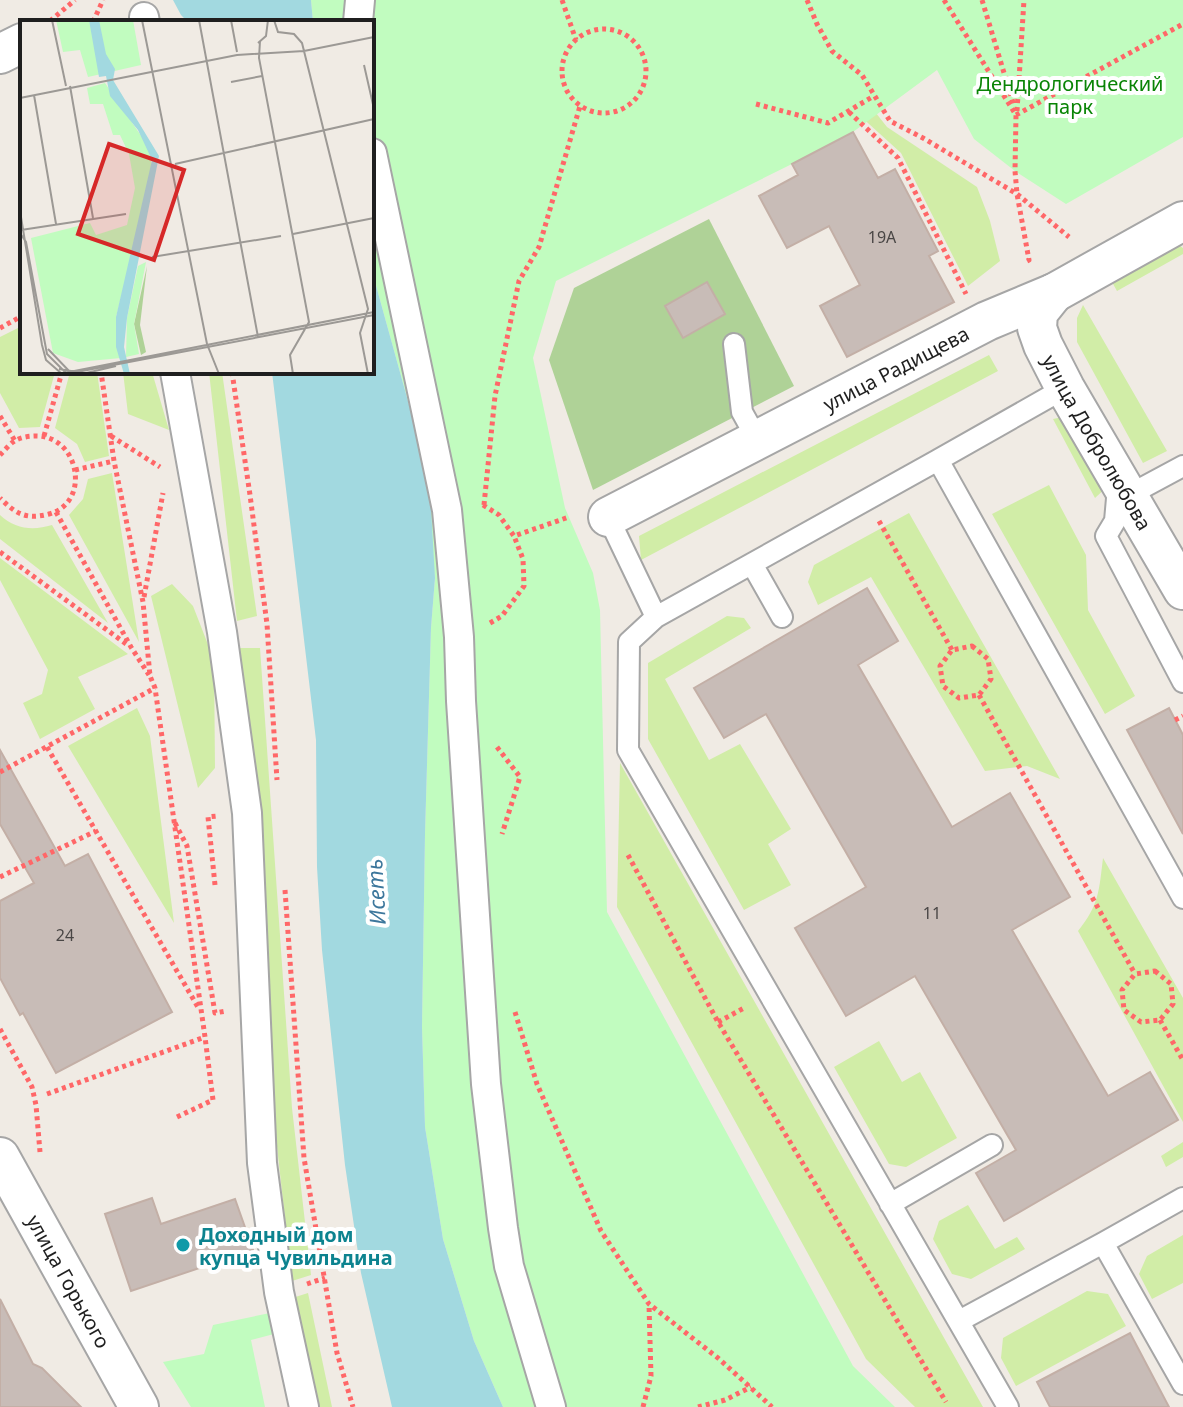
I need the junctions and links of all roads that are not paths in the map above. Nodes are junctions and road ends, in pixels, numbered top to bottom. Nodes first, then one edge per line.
1 (360, 0) edge
2 (358, 20) edge
3 (20, 44) edge
4 (0, 54) edge
5 (374, 163) edge
6 (1183, 221) edge
7 (1054, 293) junction
8 (734, 344) dead end
9 (175, 374) edge
10 (1065, 388) junction
11 (757, 439) junction
12 (938, 460) junction
13 (1183, 466) edge
14 (1124, 487) junction
15 (608, 517) joint
16 (752, 564) junction
17 (1183, 590) edge
18 (656, 617) junction
19 (782, 617) dead end
20 (1183, 682) edge
21 (1183, 898) edge
22 (992, 1145) dead end
23 (0, 1157) edge
24 (1183, 1198) edge
25 (890, 1204) junction
26 (1103, 1243) junction
27 (959, 1321) junction
28 (1183, 1384) edge
29 (139, 1407) edge
30 (304, 1407) edge
31 (551, 1407) edge
32 (1008, 1407) edge

1 - 2 street
3 - 4 street
5 - 31 street
6 - 7 street, улица Радищева
7 - 10 street, улица Добролюбова
7 - 11 street, улица Радищева
8 - 11 lane
9 - 30 street
10 - 12 lane
10 - 14 street, улица Добролюбова
11 - 15 street, улица Радищева
12 - 16 lane
12 - 21 lane
13 - 14 lane
14 - 17 street, улица Добролюбова
14 - 20 lane
15 - 18 lane
16 - 18 lane
16 - 19 lane
18 - 25 lane
22 - 25 lane
23 - 29 street, улица Горького
24 - 26 lane
25 - 27 lane
26 - 27 lane
26 - 28 lane
27 - 32 lane

